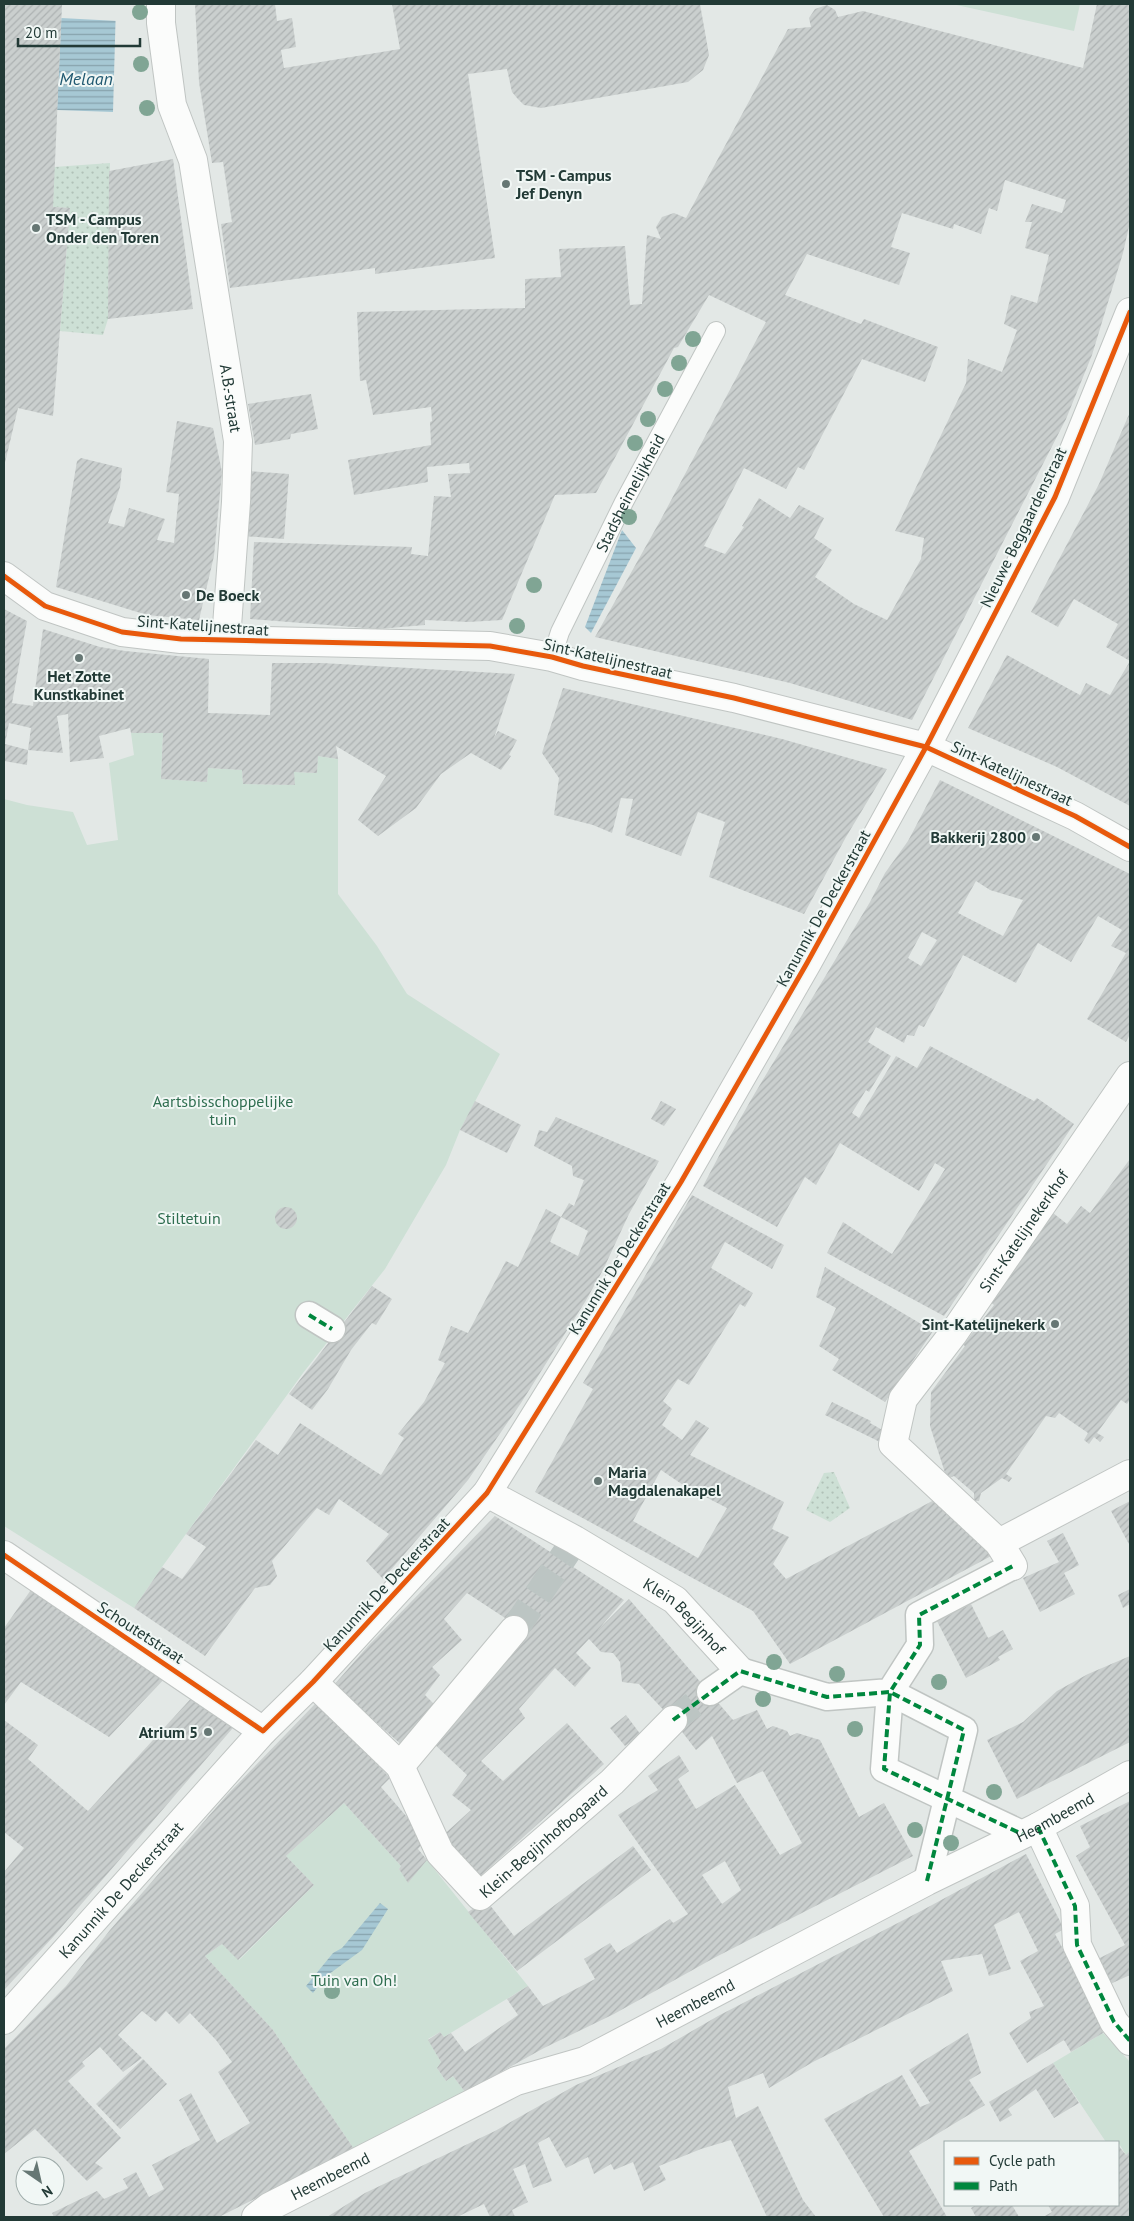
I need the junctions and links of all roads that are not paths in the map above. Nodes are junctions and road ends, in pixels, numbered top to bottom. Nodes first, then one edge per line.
1 (161, 4) edge
2 (1130, 312) edge
3 (716, 332) dead end
4 (4, 576) edge
5 (226, 640) junction
6 (552, 657) junction
7 (926, 747) junction
8 (1130, 847) edge
9 (1130, 1076) edge
10 (309, 1315) dead end
11 (332, 1329) dead end
12 (1130, 1474) edge
13 (487, 1493) junction
14 (999, 1543) junction
15 (4, 1555) edge
16 (1013, 1566) joint
17 (514, 1630) tunnel mouth
18 (740, 1671) junction
19 (313, 1682) junction
20 (710, 1692) tunnel mouth
21 (890, 1692) junction
22 (672, 1720) tunnel mouth
23 (264, 1731) junction
24 (400, 1766) junction
25 (1130, 1775) edge
26 (947, 1801) junction
27 (1030, 1830) junction
28 (927, 1881) junction
29 (4, 2020) edge
30 (1130, 2040) edge
31 (256, 2217) edge

1 - 5 street, A.B.-straat
2 - 7 street, Nieuwe Beggaardenstraat
3 - 6 lane, Stadsheimelijkheid
4 - 5 street, Sint-Katelijnestraat
5 - 6 street, Sint-Katelijnestraat
6 - 7 street, Sint-Katelijnestraat
7 - 8 street, Sint-Katelijnestraat
7 - 13 street, Kanunnik De Deckerstraat
9 - 14 street, Sint-Katelijnekerkhof
10 - 11 street
12 - 14 street
13 - 18 street, Klein Begijnhof
13 - 19 street, Kanunnik De Deckerstraat
14 - 16 street, Sint-Katelijnekerkhof
15 - 23 street, Schoutetstraat
16 - 21 street, Sint-Katelijnekerkhof
17 - 24 street
18 - 20 street
18 - 21 street
19 - 23 street, Kanunnik De Deckerstraat
19 - 24 street, Klein-Begijnhofbogaard
21 - 26 street
21 - 26 street
22 - 24 street, Klein-Begijnhofbogaard
23 - 29 street, Kanunnik De Deckerstraat
25 - 27 street, Heembeemd
26 - 27 street
26 - 28 street
27 - 28 street, Heembeemd
27 - 30 street
28 - 31 street, Heembeemd

